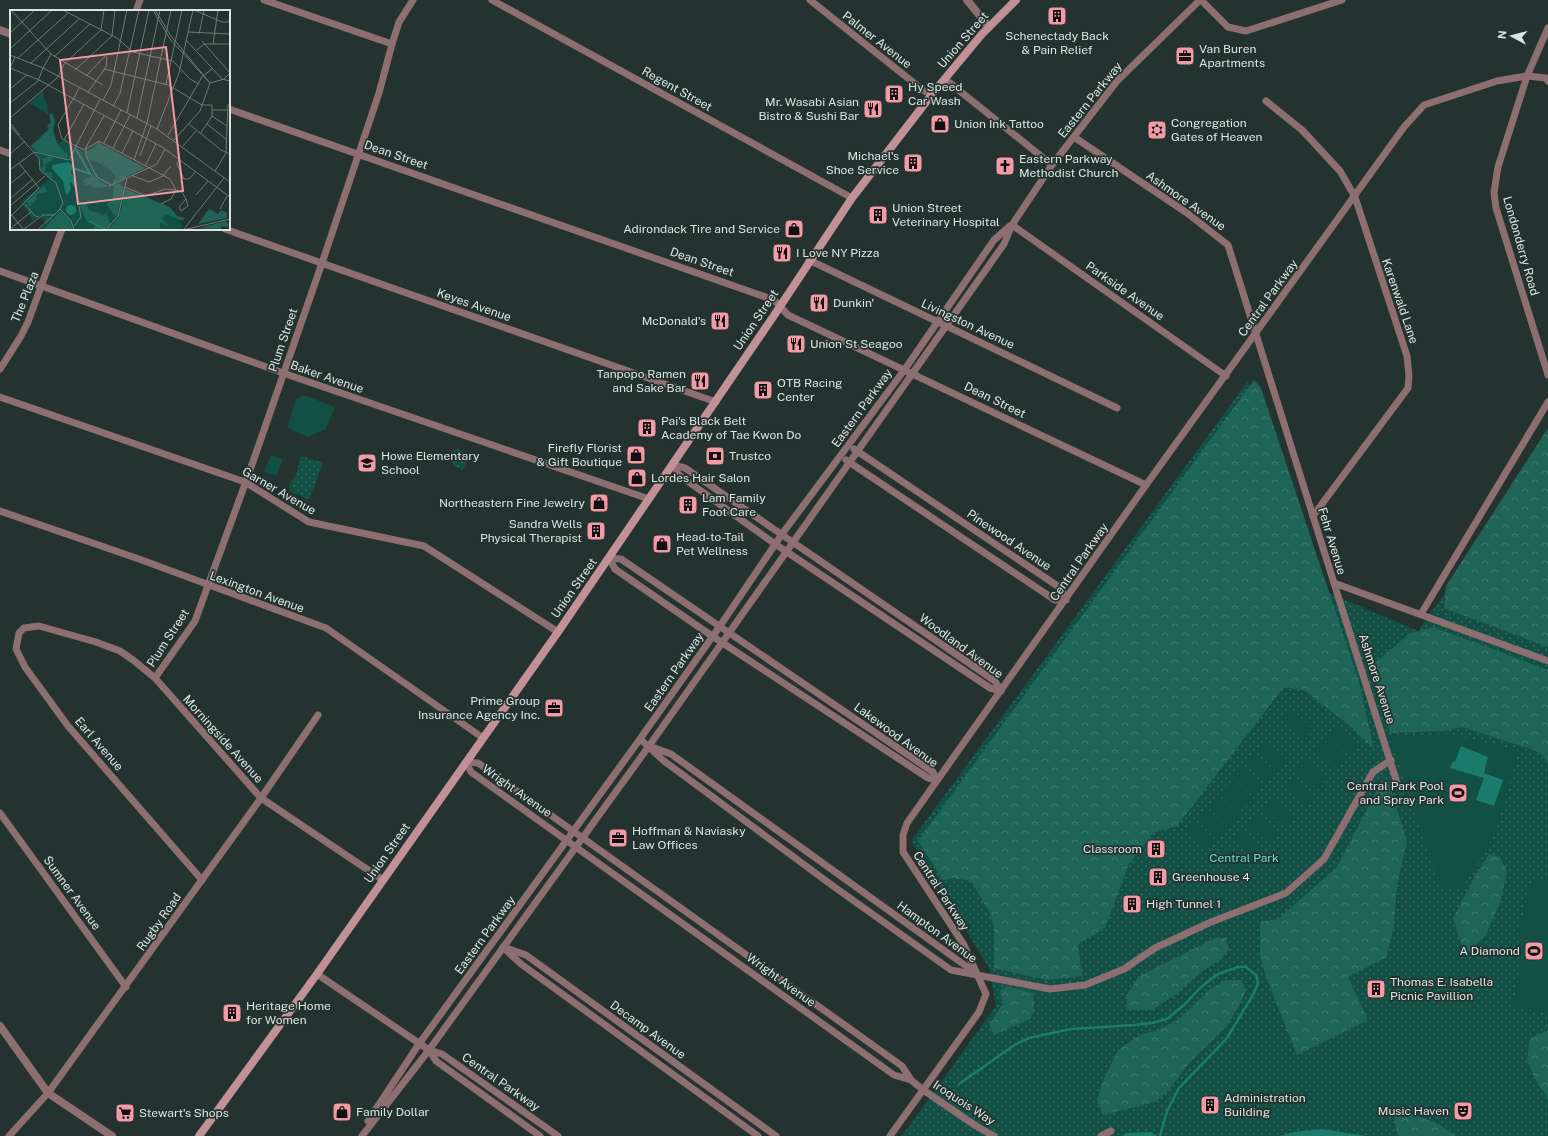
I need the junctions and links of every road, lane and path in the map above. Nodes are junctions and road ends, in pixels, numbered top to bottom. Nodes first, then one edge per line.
1 (140, 0) edge
2 (264, 0) edge
3 (413, 0) edge
4 (492, 0) edge
5 (810, 0) edge
6 (967, 0) edge
7 (1016, 0) edge
8 (1200, 0) edge
9 (1342, 0) edge
10 (136, 10) edge
11 (989, 27) junction
12 (1548, 28) edge
13 (0, 30) edge
14 (10, 34) edge
15 (392, 44) junction
16 (1527, 76) junction
17 (945, 79) junction
18 (1548, 81) edge
19 (933, 93) junction
20 (1266, 101) dead end
21 (230, 109) edge
22 (1074, 137) junction
23 (0, 150) edge
24 (10, 154) edge
25 (358, 154) junction
26 (1052, 165) junction
27 (1355, 197) junction
28 (852, 198) junction
29 (1012, 225) junction
30 (62, 230) edge
31 (228, 230) edge
32 (809, 260) junction
33 (322, 264) junction
34 (0, 271) edge
35 (42, 285) junction
36 (780, 308) junction
37 (938, 322) junction
38 (947, 326) junction
39 (1255, 334) junction
40 (0, 369) edge
41 (905, 369) junction
42 (283, 373) junction
43 (912, 373) junction
44 (1548, 375) edge
45 (1226, 376) junction
46 (0, 397) edge
47 (716, 402) junction
48 (1548, 402) edge
49 (1117, 408) dead end
50 (849, 445) junction
51 (858, 451) junction
52 (840, 457) junction
53 (850, 462) junction
54 (673, 465) junction
55 (245, 482) junction
56 (1146, 485) junction
57 (649, 499) junction
58 (0, 511) edge
59 (1313, 516) junction
60 (782, 534) junction
61 (793, 542) junction
62 (775, 544) junction
63 (786, 551) junction
64 (609, 558) junction
65 (1334, 583) junction
66 (208, 586) junction
67 (666, 590) junction
68 (659, 599) junction
69 (1066, 600) junction
70 (1421, 614) junction
71 (720, 626) junction
72 (43, 627) joint
73 (558, 632) junction
74 (728, 632) junction
75 (712, 636) junction
76 (721, 642) junction
77 (1548, 661) edge
78 (155, 678) junction
79 (1001, 691) junction
80 (318, 715) dead end
81 (483, 738) junction
82 (640, 739) junction
83 (649, 746) junction
84 (1391, 760) junction
85 (466, 762) junction
86 (937, 780) junction
87 (1397, 783) dead end
88 (262, 798) junction
89 (0, 812) edge
90 (574, 831) junction
91 (582, 837) junction
92 (567, 840) junction
93 (575, 846) junction
94 (202, 880) junction
95 (383, 880) junction
96 (495, 942) junction
97 (503, 947) junction
98 (317, 974) junction
99 (979, 975) junction
100 (126, 987) junction
101 (0, 1026) edge
102 (419, 1044) junction
103 (429, 1050) junction
104 (911, 1080) junction
105 (922, 1089) junction
106 (48, 1093) junction
107 (1111, 1132) dead end
108 (9, 1136) edge
109 (112, 1136) edge
110 (199, 1136) edge
111 (358, 1136) edge
112 (362, 1136) edge
113 (540, 1136) edge
114 (558, 1136) edge
115 (758, 1136) edge
116 (776, 1136) edge
117 (890, 1136) edge
118 (994, 1136) edge
119 (1101, 1136) edge

1 - 10 street
2 - 15 street
3 - 15 street, Plum Street
4 - 28 street, Regent Street
5 - 19 street, Palmer Avenue
6 - 11 street
7 - 11 main road, Union Street
8 - 9 street
8 - 22 street, Eastern Parkway
11 - 17 main road, Union Street
12 - 16 street, Londonderry Road
13 - 14 street
15 - 25 street, Plum Street
16 - 18 street, Central Parkway
16 - 27 street, Central Parkway
16 - 44 street, Londonderry Road
17 - 19 main road, Union Street
17 - 26 street
19 - 28 main road, Union Street
20 - 27 street, Karenwald Lane
21 - 25 street, Dean Street
22 - 26 street, Eastern Parkway
22 - 39 street, Ashmore Avenue
23 - 24 street
25 - 33 street, Plum Street
25 - 36 street, Dean Street
26 - 29 street, Eastern Parkway
27 - 39 street, Central Parkway
27 - 59 street, Karenwald Lane
28 - 32 main road, Union Street
29 - 37 street, Eastern Parkway
29 - 38 street, Eastern Parkway
29 - 45 street, Parkside Avenue
30 - 35 street, The Plaza
31 - 33 street, Keyes Avenue
32 - 36 main road, Union Street
32 - 37 street, Livingston Avenue
33 - 42 street, Plum Street
33 - 47 street, Keyes Avenue
34 - 35 street, Baker Avenue
35 - 40 street, The Plaza
35 - 42 street, Baker Avenue
36 - 41 street, Dean Street
36 - 47 main road, Union Street
37 - 38 street, Livingston Avenue
37 - 41 street, Eastern Parkway
38 - 43 street, Eastern Parkway
38 - 49 street, Livingston Avenue
39 - 45 street, Central Parkway
39 - 59 street, Fehr Avenue
41 - 43 street, Dean Street
41 - 50 street, Eastern Parkway
42 - 55 street, Plum Street
42 - 57 street, Baker Avenue
43 - 51 street, Eastern Parkway
43 - 56 street, Dean Street
45 - 56 street, Central Parkway
46 - 55 street, Garner Avenue
47 - 54 main road, Union Street
48 - 70 street
50 - 51 street, Pinewood Avenue
50 - 52 street, Eastern Parkway
51 - 53 street, Eastern Parkway
51 - 69 street, Pinewood Avenue
52 - 53 street, Pinewood Avenue
52 - 60 street, Eastern Parkway
53 - 61 street, Eastern Parkway
53 - 69 street, Pinewood Avenue
54 - 57 main road, Union Street
54 - 60 street, Woodland Avenue
54 - 62 street, Woodland Avenue
55 - 66 street, Plum Street
55 - 73 street, Garner Avenue
56 - 69 street, Central Parkway
57 - 64 main road, Union Street
58 - 66 street, Lexington Avenue
59 - 65 street, Fehr Avenue
60 - 61 street, Woodland Avenue
60 - 62 street, Eastern Parkway
61 - 63 street, Eastern Parkway
61 - 79 street, Woodland Avenue
62 - 63 street, Woodland Avenue
62 - 71 street, Eastern Parkway
63 - 74 street, Eastern Parkway
63 - 79 street, Woodland Avenue
64 - 67 street, Lakewood Avenue
64 - 68 street, Lakewood Avenue
64 - 73 main road, Union Street
65 - 70 street, Fehr Avenue
65 - 84 street, Ashmore Avenue
66 - 78 street, Plum Street
66 - 81 street, Lexington Avenue
67 - 68 street
67 - 71 street, Lakewood Avenue
68 - 75 street, Lakewood Avenue
69 - 79 street, Central Parkway
70 - 77 street, Fehr Avenue
71 - 74 street, Lakewood Avenue
71 - 75 street, Eastern Parkway
72 - 78 street, Morningside Avenue
72 - 94 street, Earl Avenue
73 - 81 main road, Union Street
74 - 76 street, Eastern Parkway
74 - 86 street, Lakewood Avenue
75 - 76 street, Lakewood Avenue
75 - 82 street, Eastern Parkway
76 - 83 street, Eastern Parkway
76 - 86 street, Lakewood Avenue
78 - 88 street, Morningside Avenue
79 - 86 street, Central Parkway
80 - 88 street, Rugby Road
81 - 85 main road, Union Street
82 - 83 street, Hampton Avenue
82 - 90 street, Eastern Parkway
83 - 91 street, Eastern Parkway
83 - 99 street, Hampton Avenue
83 - 99 street, Hampton Avenue
84 - 87 street, Ashmore Avenue
84 - 99 street
85 - 90 street, Wright Avenue
85 - 92 street, Wright Avenue
85 - 95 main road, Union Street
86 - 99 street, Central Parkway
88 - 94 street, Rugby Road
88 - 95 street, Morningside Avenue
89 - 100 street, Sumner Avenue
90 - 91 street, Wright Avenue
90 - 92 street, Eastern Parkway
91 - 93 street, Eastern Parkway
91 - 104 street, Wright Avenue
92 - 93 street, Wright Avenue
92 - 96 street, Eastern Parkway
93 - 97 street, Eastern Parkway
93 - 104 street, Wright Avenue
94 - 100 street, Rugby Road
95 - 98 main road, Union Street
96 - 97 street, Decamp Avenue
96 - 102 street, Eastern Parkway
97 - 103 street, Eastern Parkway
97 - 115 street, Decamp Avenue
97 - 116 street, Decamp Avenue
98 - 102 street, Central Parkway
98 - 110 main road, Union Street
99 - 105 street, Central Parkway
100 - 106 street, Rugby Road
101 - 106 street
102 - 103 street, Central Parkway
102 - 111 street, Eastern Parkway
103 - 112 street, Eastern Parkway
103 - 113 street, Central Parkway
103 - 114 street, Central Parkway
104 - 105 street, Wright Avenue
105 - 117 street, Central Parkway
105 - 118 street, Iroquois Way
106 - 108 street, Rugby Road
106 - 109 street
107 - 119 street

